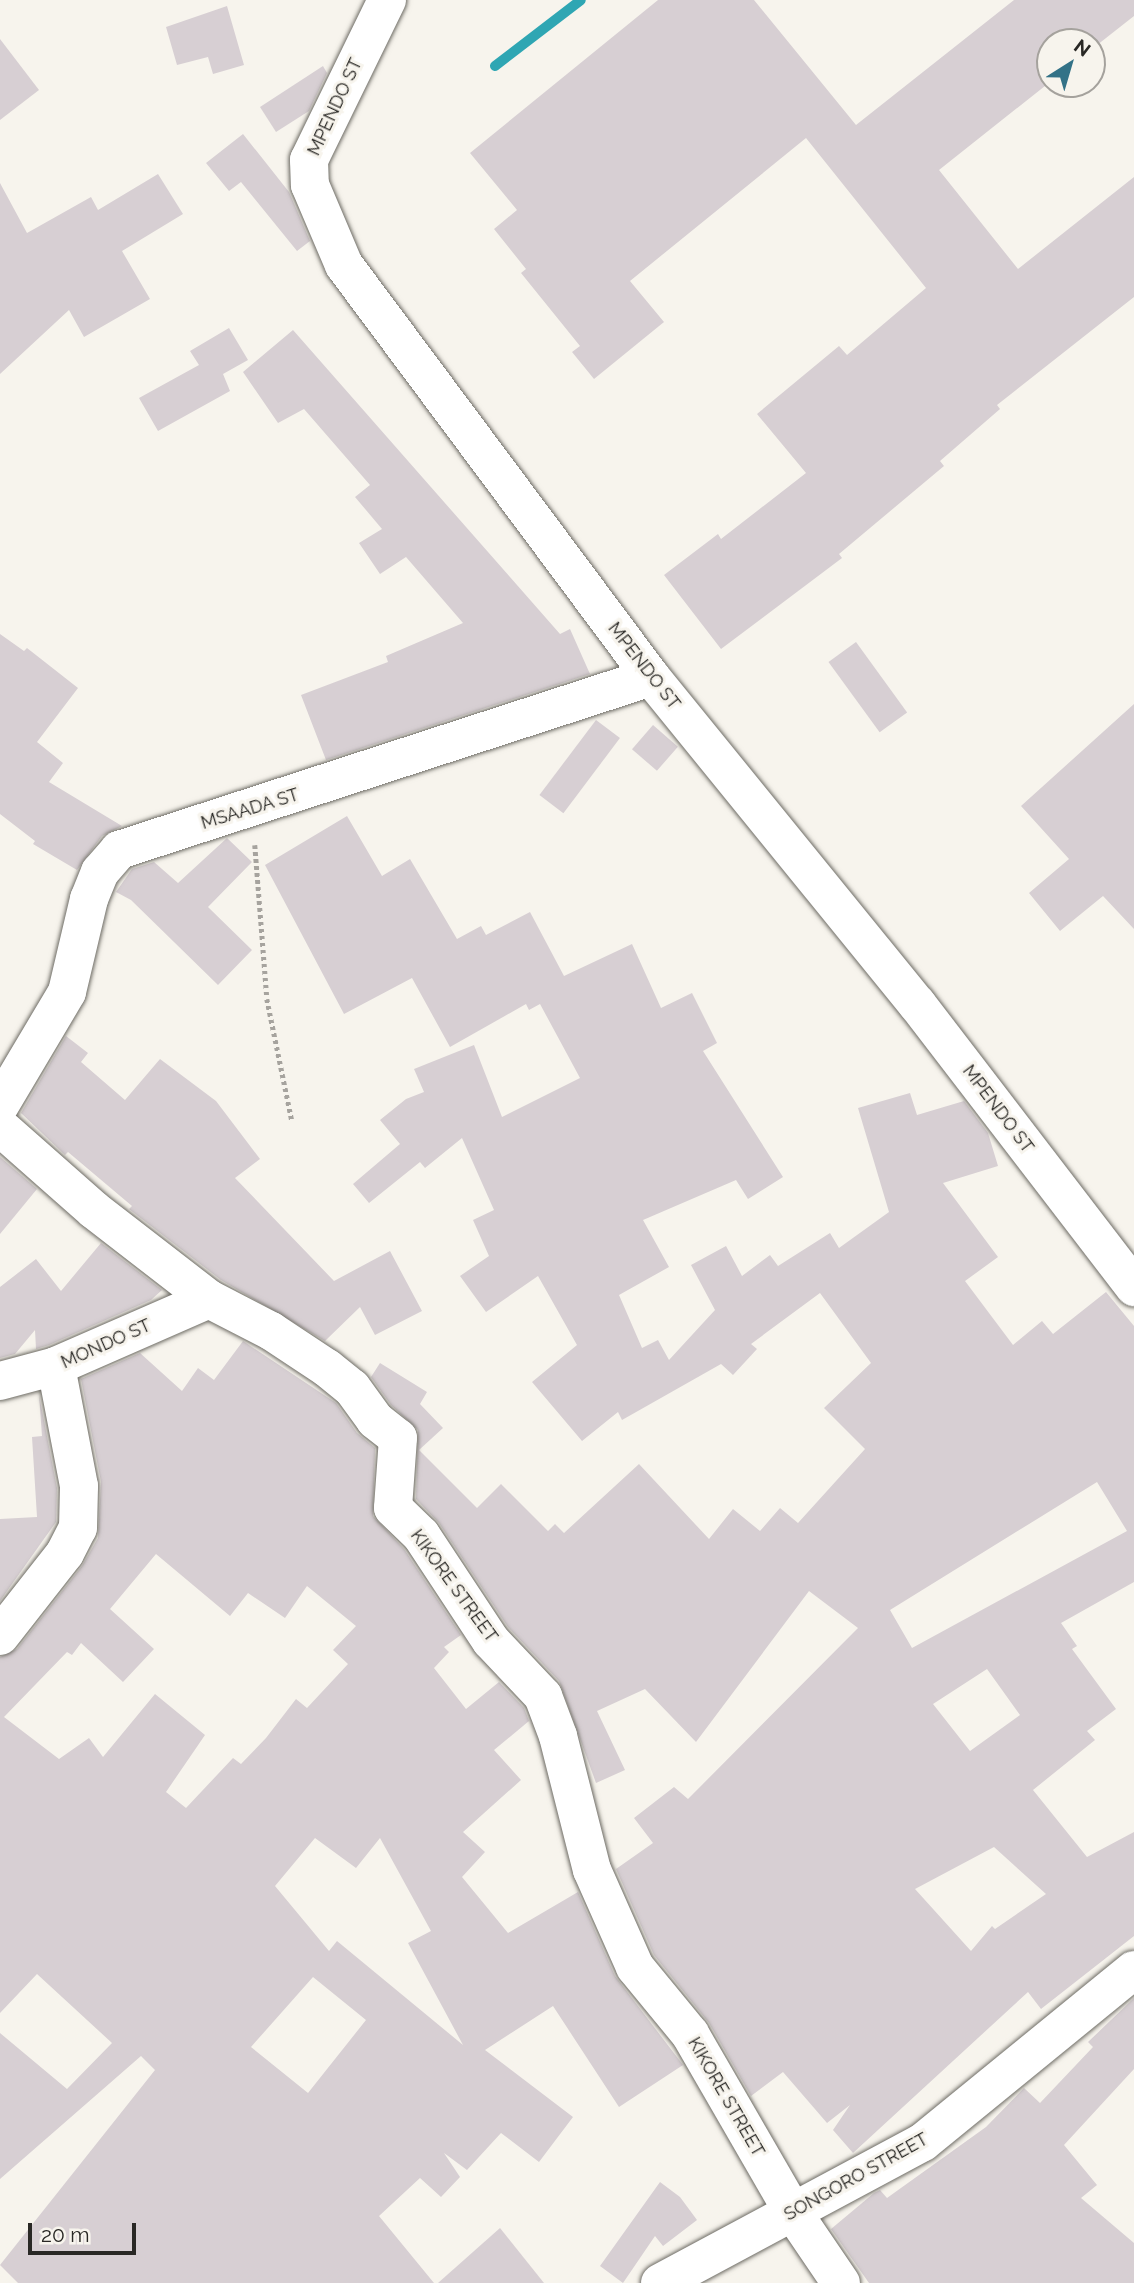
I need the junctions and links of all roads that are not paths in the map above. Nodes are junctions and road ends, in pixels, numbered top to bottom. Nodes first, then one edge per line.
1 (387, 0) edge
2 (651, 677) junction
3 (0, 1105) edge
4 (0, 1127) edge
5 (1134, 1287) edge
6 (209, 1299) junction
7 (56, 1366) junction
8 (0, 1381) edge
9 (0, 1636) edge
10 (1134, 1970) edge
11 (792, 2211) junction
12 (660, 2283) edge
13 (841, 2283) edge

1 - 2 street, MPENDO ST
2 - 3 street, MSAADA ST
2 - 5 street, MPENDO ST
4 - 6 street, KIKORE STREET
6 - 7 street, MONDO ST
6 - 11 street, KIKORE STREET
7 - 8 street, MONDO ST
7 - 9 street
10 - 11 street, SONGORO STREET
11 - 12 street, SONGORO STREET
11 - 13 street

